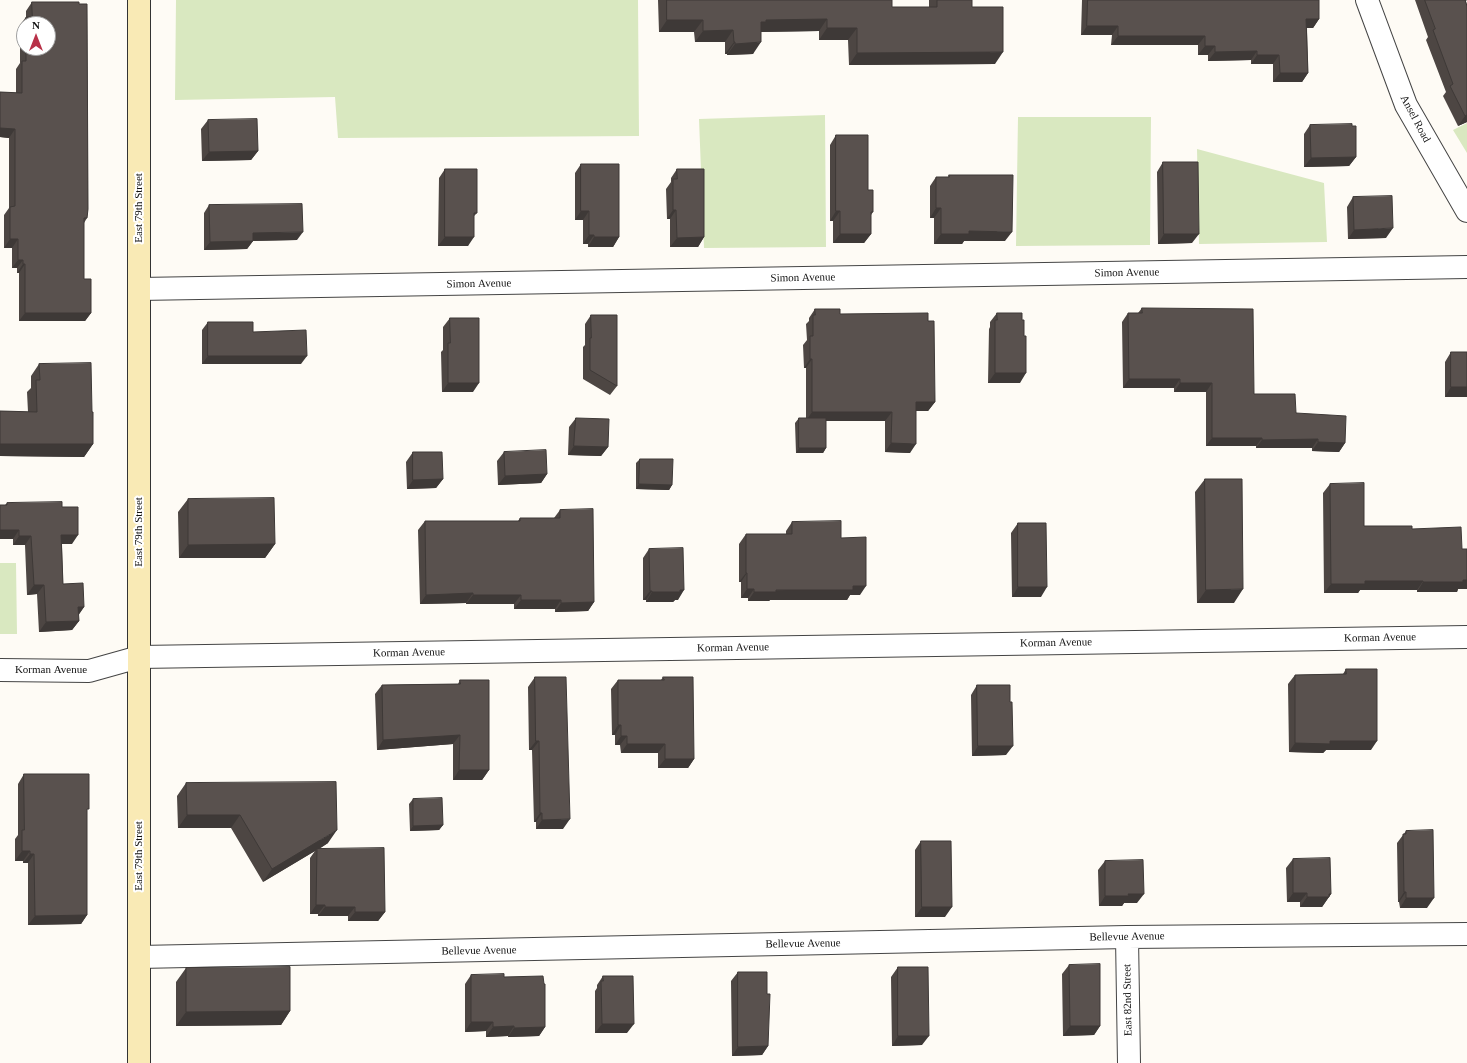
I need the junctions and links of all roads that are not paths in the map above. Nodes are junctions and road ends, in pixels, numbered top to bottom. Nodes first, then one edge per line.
1 (139, 0) edge
2 (1367, 0) edge
3 (1467, 211) edge
4 (1467, 267) edge
5 (139, 289) junction
6 (1467, 637) edge
7 (139, 657) junction
8 (0, 670) edge
9 (1467, 934) edge
10 (1127, 937) junction
11 (139, 957) junction
12 (139, 1063) edge
13 (1129, 1063) edge

1 - 5 main road, East 79th Street
2 - 3 street, Ansel Road
4 - 5 street, Simon Avenue
5 - 7 main road, East 79th Street
6 - 7 street, Korman Avenue
7 - 8 street, Korman Avenue
7 - 11 main road, East 79th Street
9 - 10 street, Bellevue Avenue
10 - 11 street, Bellevue Avenue
10 - 13 street, East 82nd Street
11 - 12 main road, East 79th Street

